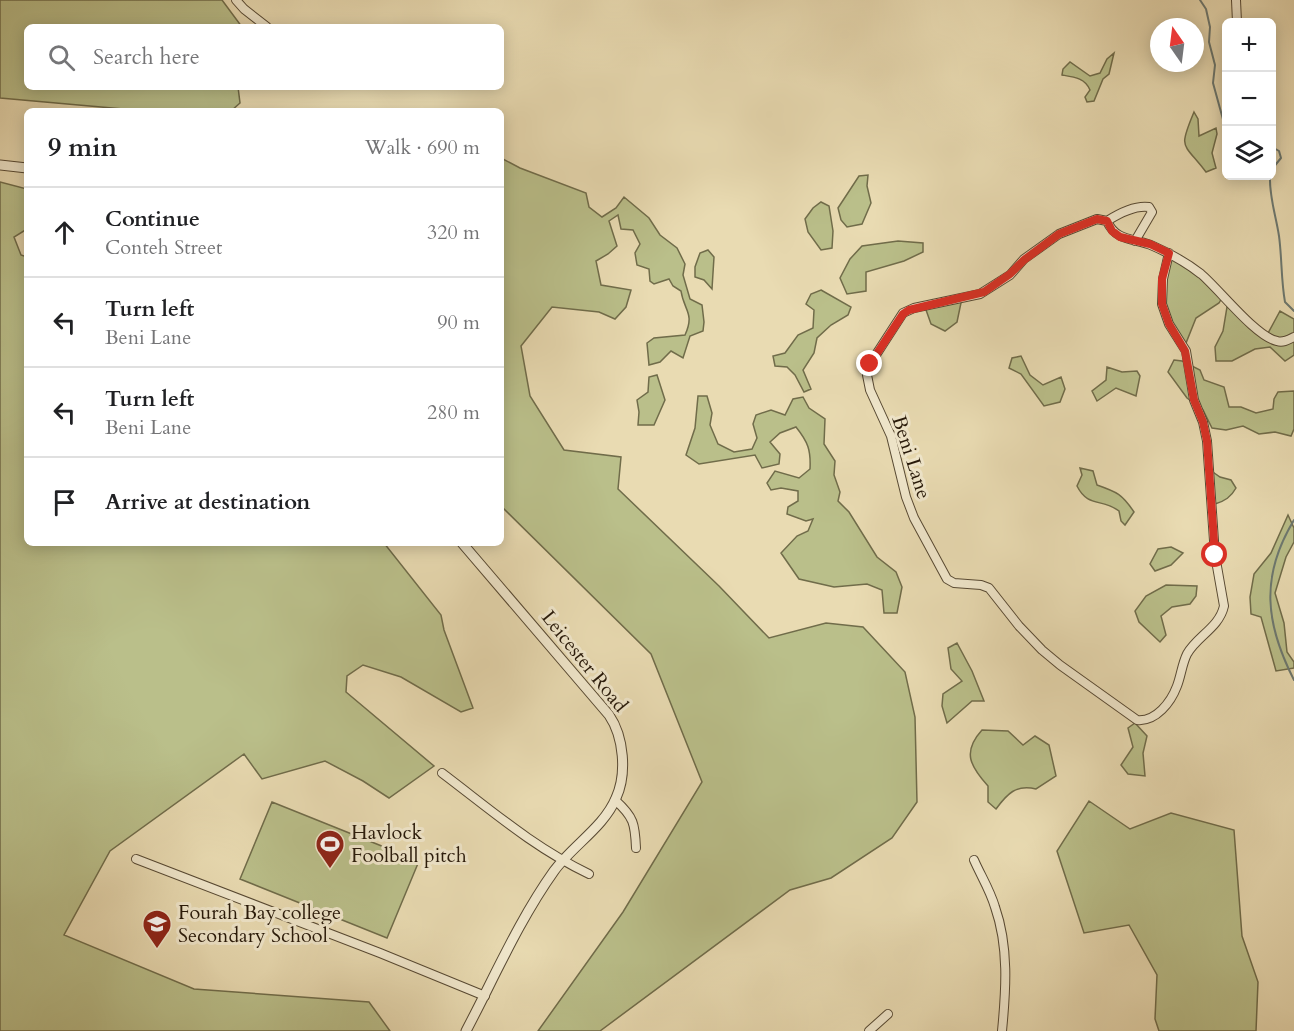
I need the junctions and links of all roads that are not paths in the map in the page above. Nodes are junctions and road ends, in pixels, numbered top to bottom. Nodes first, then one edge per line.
1 (236, 0) edge
2 (1236, 0) edge
3 (1237, 18) edge
4 (263, 24) edge
5 (0, 165) edge
6 (24, 168) edge
7 (1107, 221) junction
8 (1135, 241) junction
9 (1169, 253) junction
10 (1294, 337) edge
11 (465, 546) edge
12 (442, 773) dead end
13 (615, 800) junction
14 (636, 848) dead end
15 (136, 859) dead end
16 (974, 860) dead end
17 (561, 861) junction
18 (589, 874) dead end
19 (484, 996) junction
20 (888, 1014) dead end
21 (466, 1031) edge
22 (869, 1031) edge
23 (1002, 1031) edge

1 - 4 street
2 - 3 street
5 - 6 street
7 - 8 street
7 - 8 street, Beni Lane
7 - 9 street, Beni Lane
8 - 9 street
9 - 10 street
11 - 13 street, Leicester Road
12 - 17 street
13 - 14 street
13 - 17 street, Leicester Road
15 - 19 street
16 - 23 street
17 - 18 street
17 - 19 street, Leicester Road
19 - 21 street, Leicester Road
20 - 22 street

